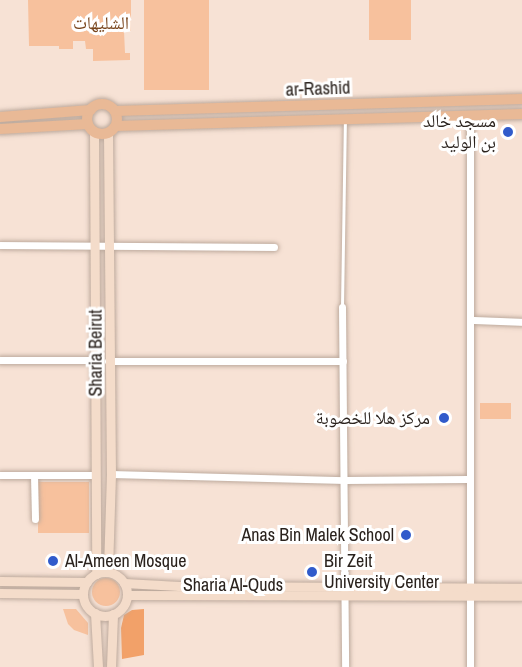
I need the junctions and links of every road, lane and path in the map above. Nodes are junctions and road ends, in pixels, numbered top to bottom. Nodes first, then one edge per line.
1 (522, 99) edge
2 (91, 110) junction
3 (115, 111) junction
4 (522, 114) edge
5 (470, 115) junction
6 (0, 117) edge
7 (346, 119) junction
8 (91, 128) junction
9 (0, 129) edge
10 (112, 129) junction
11 (0, 245) edge
12 (96, 246) junction
13 (109, 246) junction
14 (274, 247) dead end
15 (342, 307) joint
16 (471, 320) junction
17 (522, 321) edge
18 (0, 360) edge
19 (96, 360) junction
20 (108, 361) junction
21 (343, 361) junction
22 (111, 474) junction
23 (0, 475) edge
24 (34, 475) junction
25 (96, 475) junction
26 (468, 479) junction
27 (345, 480) junction
28 (35, 519) dead end
29 (108, 572) junction
30 (96, 574) junction
31 (0, 581) edge
32 (87, 582) junction
33 (124, 583) junction
34 (522, 588) edge
35 (346, 590) junction
36 (470, 591) junction
37 (0, 593) edge
38 (83, 594) junction
39 (127, 596) junction
40 (522, 596) edge
41 (95, 613) junction
42 (113, 614) junction
43 (98, 667) edge
44 (111, 667) edge
45 (345, 667) edge
46 (470, 667) edge

1 - 3 main road, ar-Rashid
2 - 3 main road, ar-Rashid
2 - 6 main road
2 - 8 main road
3 - 10 main road
4 - 5 main road, ar-Rashid
5 - 7 main road, ar-Rashid
5 - 16 street
7 - 10 main road, ar-Rashid
7 - 15 lane
8 - 9 main road
8 - 10 main road, ar-Rashid
8 - 12 main road, Sharia Beirut
10 - 13 main road, Sharia Beirut
11 - 12 street
12 - 13 street
12 - 19 main road, Sharia Beirut
13 - 14 street
13 - 20 main road, Sharia Beirut
15 - 21 street
16 - 17 street
16 - 26 street
18 - 19 street
19 - 25 main road, Sharia Beirut
20 - 21 street
20 - 22 main road, Sharia Beirut
21 - 27 street
22 - 27 street
22 - 29 main road, Sharia Beirut
23 - 24 street
24 - 25 street
24 - 28 street
25 - 30 main road, Sharia Beirut
26 - 27 street
26 - 36 street
27 - 35 street
29 - 30 main road
29 - 33 main road
30 - 32 main road
31 - 32 main road
32 - 38 main road
33 - 35 main road, Sharia Al-Quds
33 - 39 main road
34 - 36 main road, Sharia Al-Quds
35 - 36 main road, Sharia Al-Quds
35 - 39 main road, Sharia Al-Quds
35 - 45 street
36 - 40 main road, Sharia Al-Quds
36 - 46 street
37 - 38 main road
38 - 41 main road
39 - 42 main road
41 - 42 main road
41 - 43 main road
42 - 44 main road

